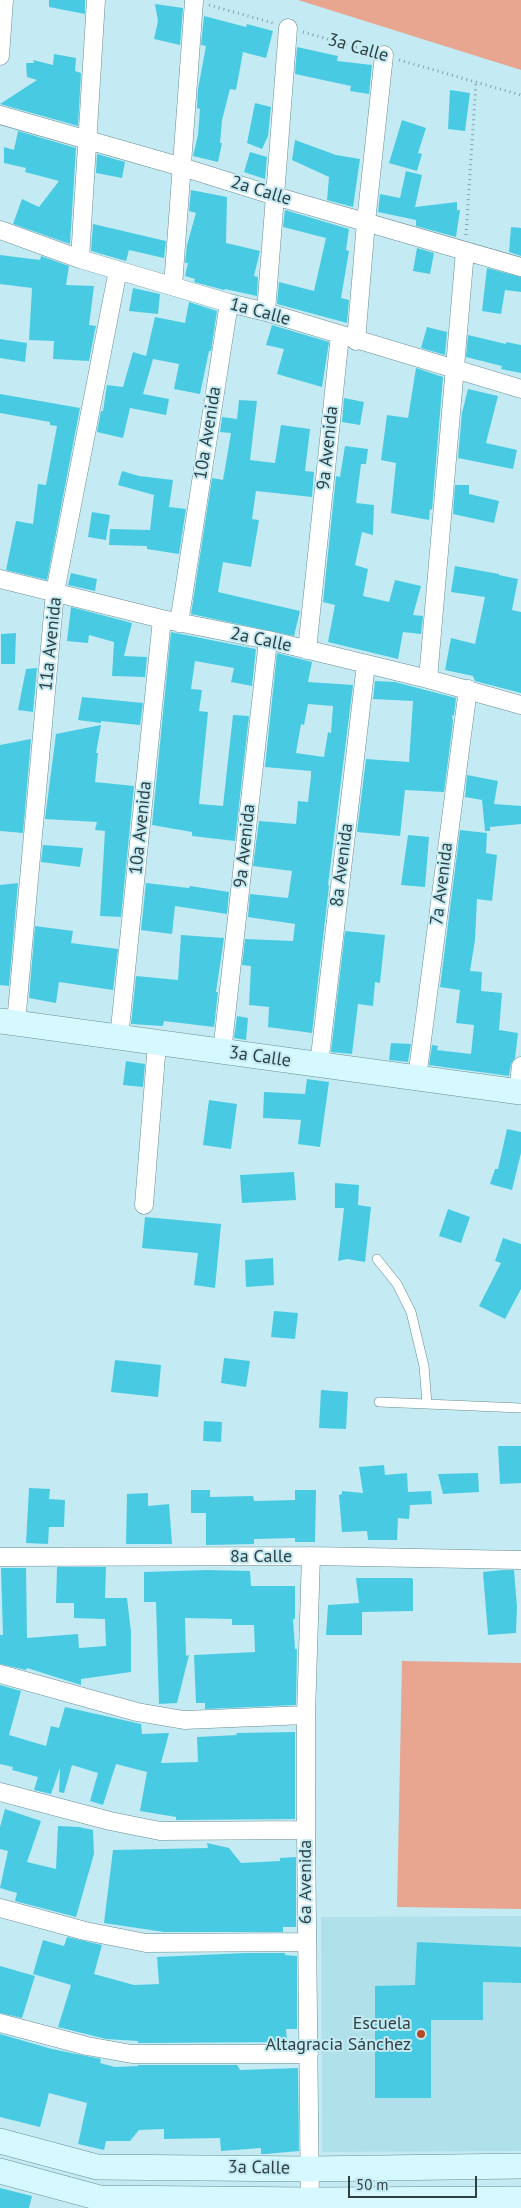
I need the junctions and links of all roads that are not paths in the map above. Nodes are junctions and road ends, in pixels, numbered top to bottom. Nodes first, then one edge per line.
1 (4, 0) edge
2 (96, 0) edge
3 (194, 1) edge
4 (288, 28) road end
5 (384, 55) road end
6 (0, 56) edge
7 (0, 115) edge
8 (88, 141) junction
9 (182, 166) junction
10 (275, 196) junction
11 (366, 222) junction
12 (0, 230) edge
13 (465, 251) junction
14 (80, 259) junction
15 (521, 267) edge
16 (118, 270) junction
17 (173, 286) junction
18 (229, 303) junction
19 (266, 312) junction
20 (348, 338) junction
21 (454, 369) junction
22 (521, 389) edge
23 (0, 579) edge
24 (55, 592) junction
25 (170, 621) junction
26 (268, 640) junction
27 (307, 650) junction
28 (366, 664) junction
29 (428, 678) junction
30 (468, 689) junction
31 (521, 705) edge
32 (8, 1022) edge
33 (119, 1038) junction
34 (157, 1043) junction
35 (222, 1052) junction
36 (319, 1065) junction
37 (521, 1066) edge
38 (417, 1078) junction
39 (519, 1092) edge
40 (144, 1205) dead end
41 (377, 1259) dead end
42 (379, 1402) dead end
43 (427, 1404) junction
44 (521, 1408) edge
45 (311, 1556) junction
46 (0, 1557) edge
47 (521, 1560) edge
48 (0, 1674) edge
49 (306, 1715) junction
50 (0, 1792) edge
51 (306, 1830) junction
52 (0, 1908) edge
53 (306, 1942) junction
54 (0, 2023) edge
55 (309, 2054) junction
56 (0, 2141) edge
57 (521, 2166) edge
58 (309, 2169) junction
59 (0, 2171) edge
60 (521, 2199) edge
61 (310, 2204) edge

1 - 6 street
2 - 8 street
3 - 9 street
4 - 10 street
5 - 11 street, 9a Avenida
7 - 8 street, 2a Calle
8 - 9 street, 2a Calle
8 - 14 street
9 - 10 street, 2a Calle
9 - 17 street
10 - 11 street, 2a Calle
10 - 19 street
11 - 13 street, 2a Calle
11 - 20 street, 9a Avenida
12 - 14 street, 1a Calle
13 - 15 street, 2a Calle
13 - 21 street
14 - 16 street, 1a Calle
16 - 17 street, 1a Calle
16 - 24 street, 11a Avenida
17 - 18 street, 1a Calle
18 - 19 street, 1a Calle
18 - 25 street, 10a Avenida
19 - 20 street, 1a Calle
20 - 21 street, 1a Calle
20 - 27 street, 9a Avenida
21 - 22 street, 1a Calle
21 - 29 street
23 - 24 street, 2a Calle
24 - 25 street, 2a Calle
24 - 32 street, 11a Avenida
25 - 26 street, 2a Calle
25 - 33 street, 10a Avenida
26 - 27 street, 2a Calle
26 - 35 street, 9a Avenida
27 - 28 street, 2a Calle
28 - 29 street, 2a Calle
28 - 36 street, 8a Avenida
29 - 30 street, 2a Calle
30 - 31 street, 2a Calle
30 - 38 street, 7a Avenida
32 - 33 street, 3a Calle
33 - 34 street, 3a Calle
34 - 35 street, 3a Calle
34 - 40 street
35 - 36 street, 3a Calle
36 - 38 street, 3a Calle
37 - 39 street
38 - 39 street, 3a Calle
41 - 43 lane
42 - 43 lane
43 - 44 lane
45 - 46 street, 8a Calle
45 - 47 street, 8a Calle
45 - 49 street, 6a Avenida
48 - 49 street
49 - 51 street, 6a Avenida
50 - 51 street
51 - 53 street, 6a Avenida
52 - 53 street
53 - 55 street, 6a Avenida
54 - 55 street
55 - 58 street, 6a Avenida
56 - 58 street, 3a Calle
57 - 58 street, 3a Calle
58 - 61 street, 6a Avenida
59 - 61 street, 3a Calle
60 - 61 street, 3a Calle

